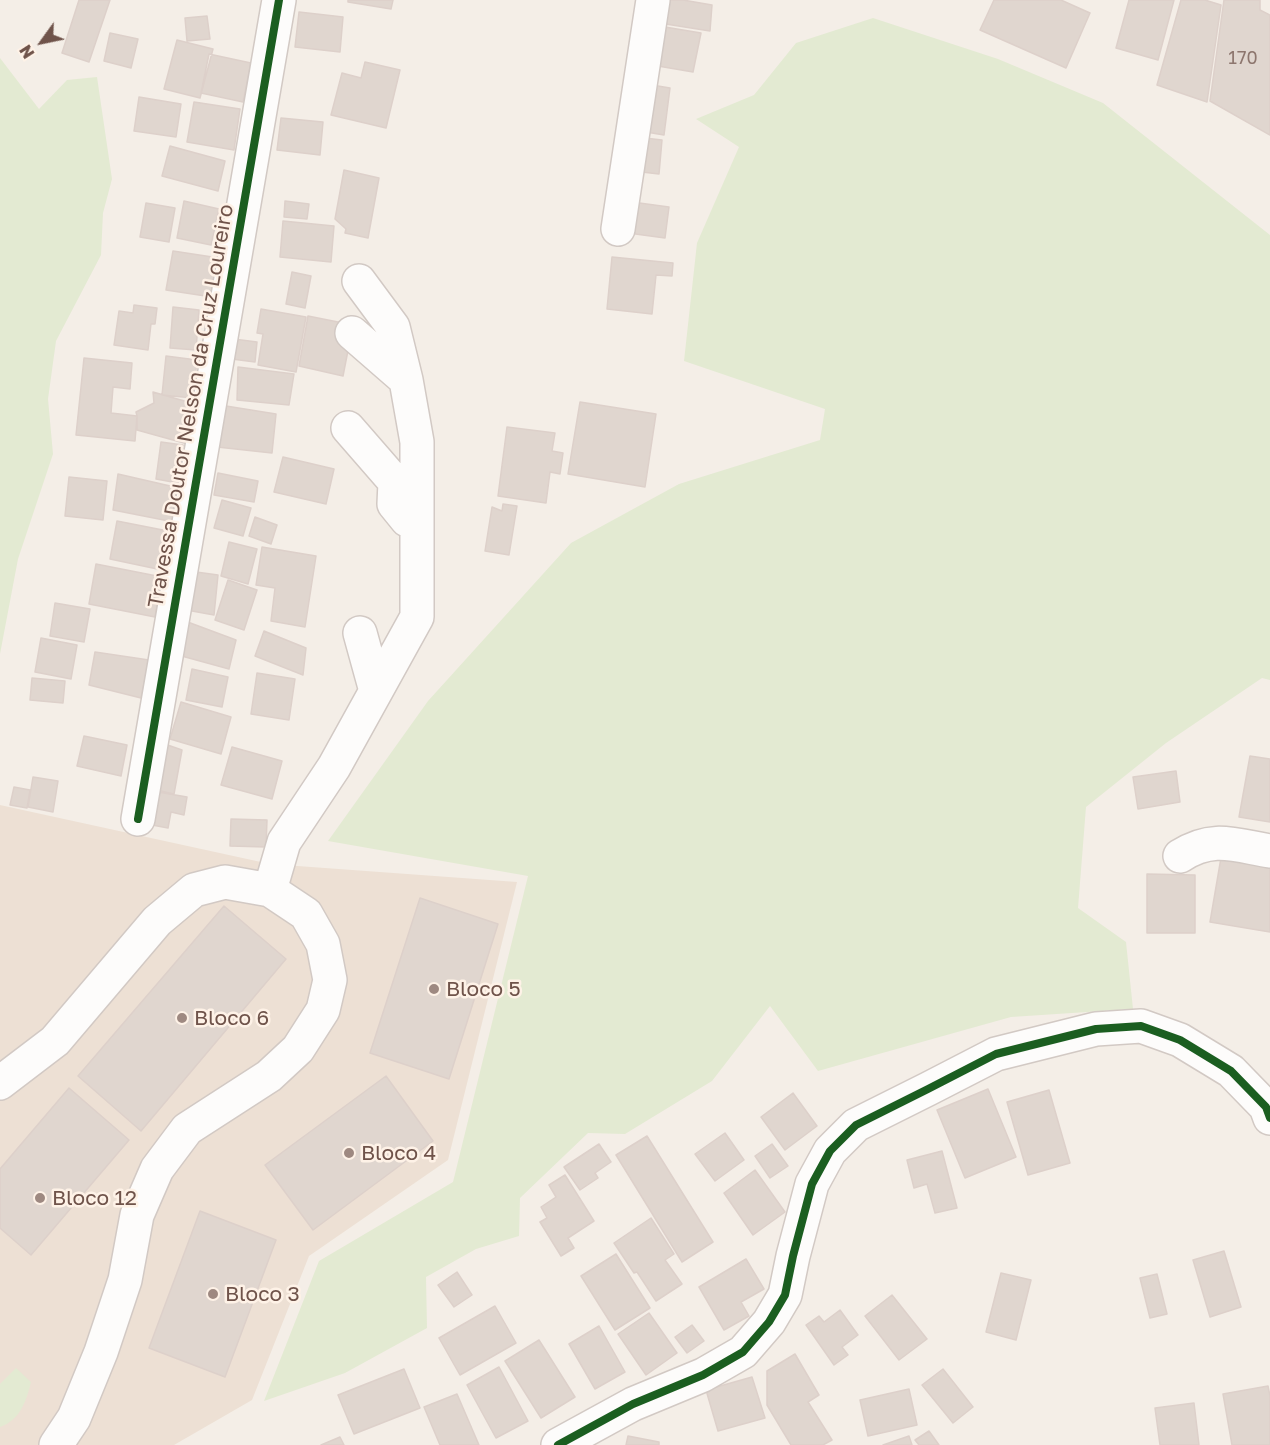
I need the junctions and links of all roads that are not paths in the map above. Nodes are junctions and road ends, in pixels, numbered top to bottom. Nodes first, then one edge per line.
1 (279, 0) edge
2 (653, 0) edge
3 (618, 229) dead end
4 (359, 281) dead end
5 (352, 333) dead end
6 (406, 380) junction
7 (348, 428) dead end
8 (417, 533) junction
9 (360, 633) dead end
10 (376, 691) junction
11 (138, 819) dead end
12 (1270, 851) edge
13 (1180, 856) dead end
14 (270, 890) junction
15 (0, 1083) edge
16 (1270, 1118) edge
17 (56, 1445) edge
18 (558, 1445) edge

1 - 11 street, Travessa Doutor Nelson da Cruz Loureiro
2 - 3 street
4 - 6 street
5 - 6 street
6 - 8 street
7 - 8 street
8 - 10 street
9 - 10 street
10 - 14 street
12 - 13 street
14 - 15 street
14 - 17 street
16 - 18 street

